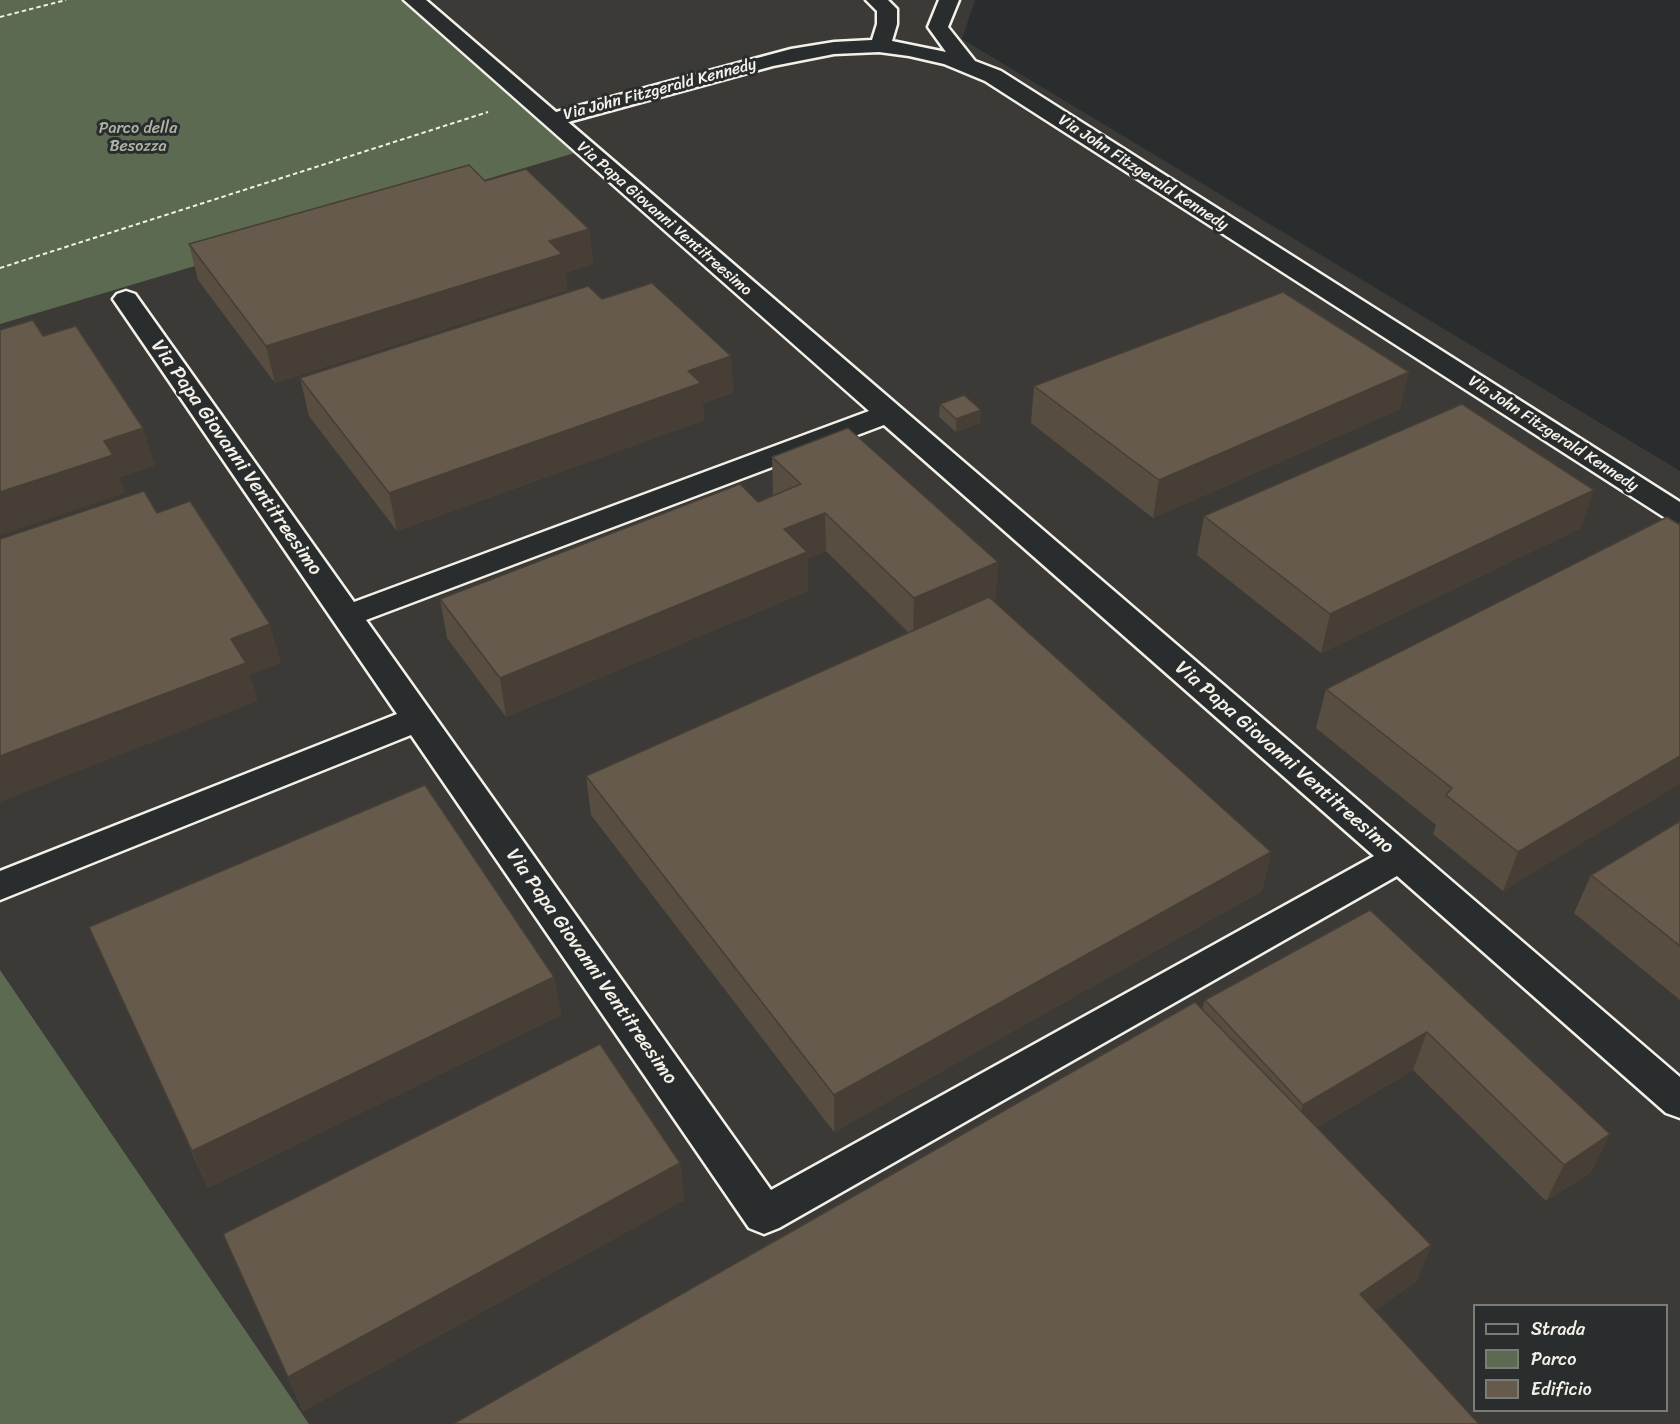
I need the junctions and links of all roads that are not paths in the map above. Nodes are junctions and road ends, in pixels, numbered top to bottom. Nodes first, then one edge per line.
1 (414, 0) edge
2 (876, 0) edge
3 (949, 0) edge
4 (880, 46) junction
5 (967, 64) junction
6 (550, 120) junction
7 (126, 299) dead end
8 (888, 414) junction
9 (1680, 515) edge
10 (346, 616) junction
11 (418, 719) junction
12 (1400, 858) junction
13 (0, 886) edge
14 (1680, 1101) edge

1 - 6 street, Via Papa Giovanni Ventitreesimo
2 - 4 street
3 - 5 street
4 - 5 street, Via John Fitzgerald Kennedy
4 - 6 street, Via John Fitzgerald Kennedy
5 - 9 street, Via John Fitzgerald Kennedy
6 - 8 street, Via Papa Giovanni Ventitreesimo
7 - 10 street, Via Papa Giovanni Ventitreesimo
8 - 10 street
8 - 12 street, Via Papa Giovanni Ventitreesimo
10 - 11 street, Via Papa Giovanni Ventitreesimo
11 - 12 street, Via Papa Giovanni Ventitreesimo
11 - 13 street
12 - 14 street, Via Papa Giovanni Ventitreesimo

